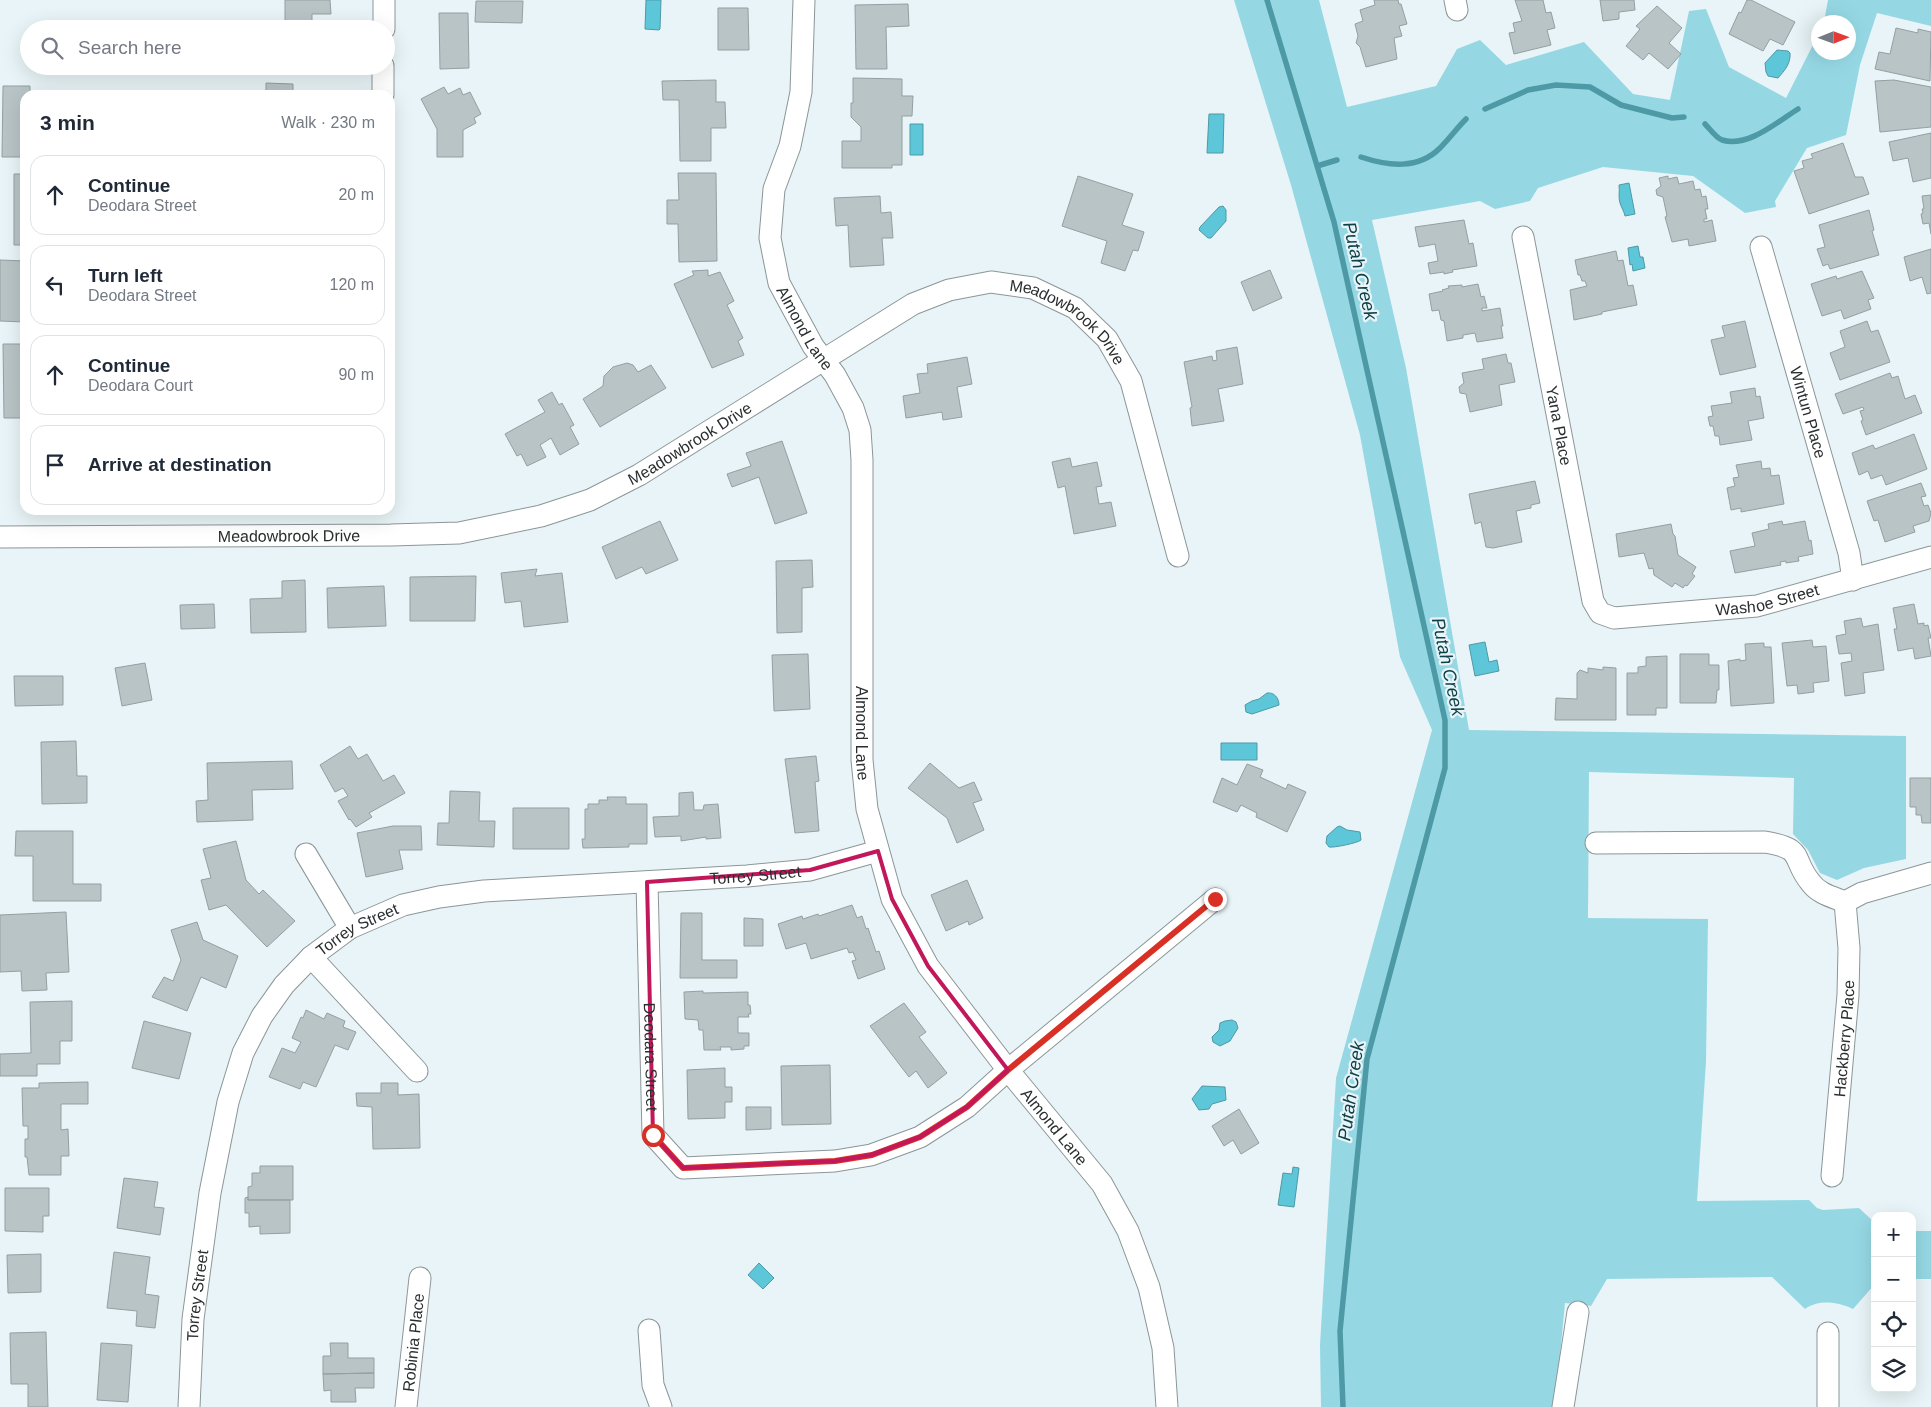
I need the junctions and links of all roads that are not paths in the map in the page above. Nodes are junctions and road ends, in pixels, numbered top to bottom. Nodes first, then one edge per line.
1 (384, 0) edge
2 (804, 0) edge
3 (384, 20) edge
4 (383, 75) edge
5 (383, 90) edge
6 (1523, 237) dead end
7 (1761, 247) dead end
8 (825, 360) junction
9 (0, 537) edge
10 (1178, 556) dead end
11 (1931, 556) edge
12 (1853, 580) junction
13 (1600, 613) joint
14 (1596, 843) dead end
15 (878, 850) junction
16 (306, 854) dead end
17 (1931, 873) edge
18 (647, 882) junction
19 (1215, 899) dead end
20 (1845, 902) junction
21 (350, 928) junction
22 (311, 957) junction
23 (1008, 1070) junction
24 (417, 1071) dead end
25 (1832, 1176) dead end
26 (420, 1278) dead end
27 (1578, 1312) dead end
28 (649, 1330) dead end
29 (1828, 1333) dead end
30 (189, 1407) edge
31 (406, 1407) edge
32 (661, 1407) edge
33 (1167, 1407) edge
34 (1563, 1407) edge
35 (1828, 1407) edge

1 - 3 street
2 - 8 street, Almond Lane
4 - 5 street
6 - 13 street, Yana Place
7 - 12 street, Wintun Place
8 - 9 street, Meadowbrook Drive
8 - 10 street, Meadowbrook Drive
8 - 15 street, Almond Lane
11 - 12 street, Washoe Street
12 - 13 street, Washoe Street
14 - 20 street
15 - 18 street, Torrey Street
15 - 23 street, Almond Lane
16 - 21 street
17 - 20 street
18 - 21 street, Torrey Street
18 - 23 street, Deodara Street
19 - 23 street
20 - 25 street, Hackberry Place
21 - 22 street, Torrey Street
22 - 24 street
22 - 30 street, Torrey Street
23 - 33 street, Almond Lane
26 - 31 street, Robinia Place
27 - 34 street
28 - 32 street
29 - 35 street

